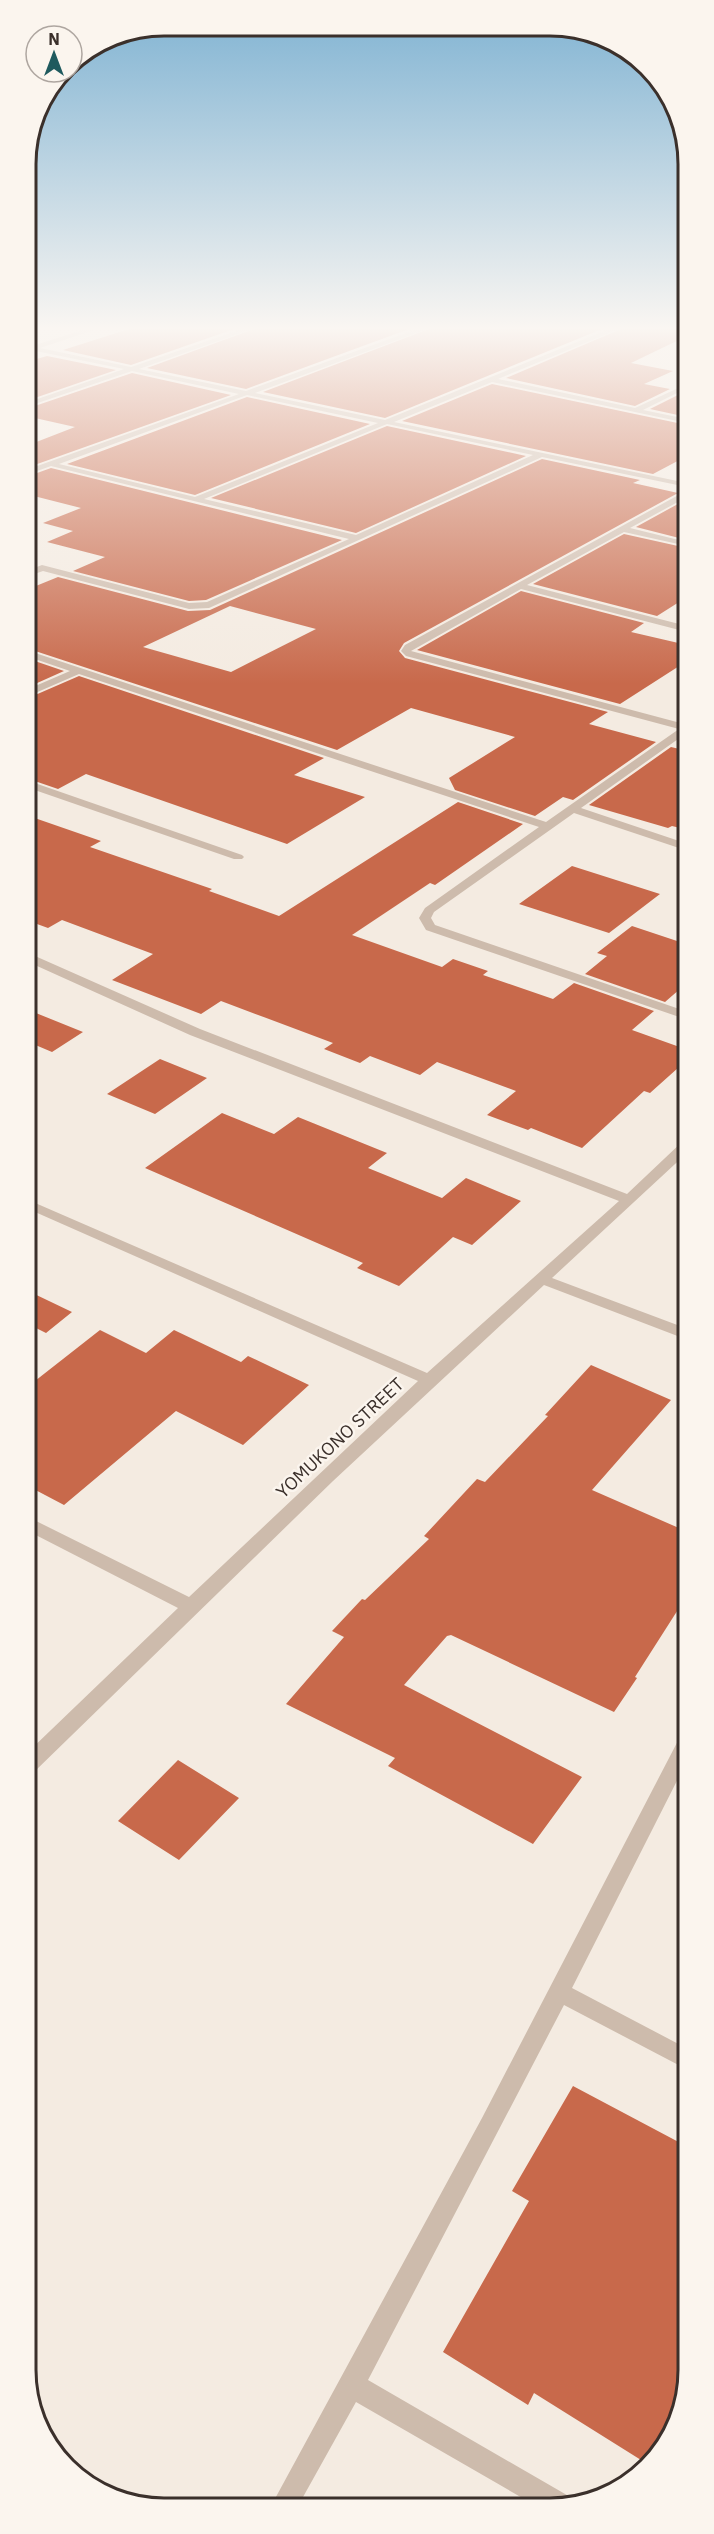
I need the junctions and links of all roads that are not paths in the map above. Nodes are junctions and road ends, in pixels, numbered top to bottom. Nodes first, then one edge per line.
1 (97, 447) edge
2 (323, 447) edge
3 (509, 447) edge
4 (542, 454) junction
5 (51, 464) junction
6 (36, 469) edge
7 (678, 483) edge
8 (196, 499) junction
9 (678, 499) edge
10 (622, 529) junction
11 (357, 538) junction
12 (678, 542) edge
13 (36, 566) edge
14 (42, 568) junction
15 (36, 570) edge
16 (520, 586) junction
17 (678, 627) edge
18 (36, 656) edge
19 (79, 670) junction
20 (36, 689) edge
21 (678, 726) edge
22 (678, 734) edge
23 (36, 786) edge
24 (571, 808) junction
25 (546, 826) junction
26 (678, 845) edge
27 (238, 857) dead end
28 (36, 961) edge
29 (678, 1013) edge
30 (678, 1154) edge
31 (630, 1200) junction
32 (36, 1207) edge
33 (542, 1279) junction
34 (678, 1331) edge
35 (430, 1380) junction
36 (36, 1527) edge
37 (190, 1606) junction
38 (36, 1757) edge
39 (678, 1760) edge
40 (560, 1992) junction
41 (678, 2055) edge
42 (352, 2385) junction
43 (288, 2498) edge
44 (547, 2498) edge

1 - 5 street
2 - 8 street
3 - 4 street
4 - 7 street
4 - 11 street
5 - 6 street
5 - 8 street
8 - 11 street
9 - 10 street
10 - 12 street
10 - 16 street
11 - 14 street
13 - 14 street
14 - 15 street
16 - 17 street
16 - 21 street
18 - 19 street
19 - 20 street
19 - 25 street
22 - 24 street
23 - 27 street
24 - 25 street
24 - 26 street
25 - 29 street
28 - 31 street
30 - 31 street, YOMUKONO STREET
31 - 33 street, YOMUKONO STREET
32 - 35 street
33 - 34 street
33 - 35 street, YOMUKONO STREET
35 - 37 street, YOMUKONO STREET
36 - 37 street
37 - 38 street, YOMUKONO STREET
39 - 40 street
40 - 41 street
40 - 42 street
42 - 43 street
42 - 44 street

